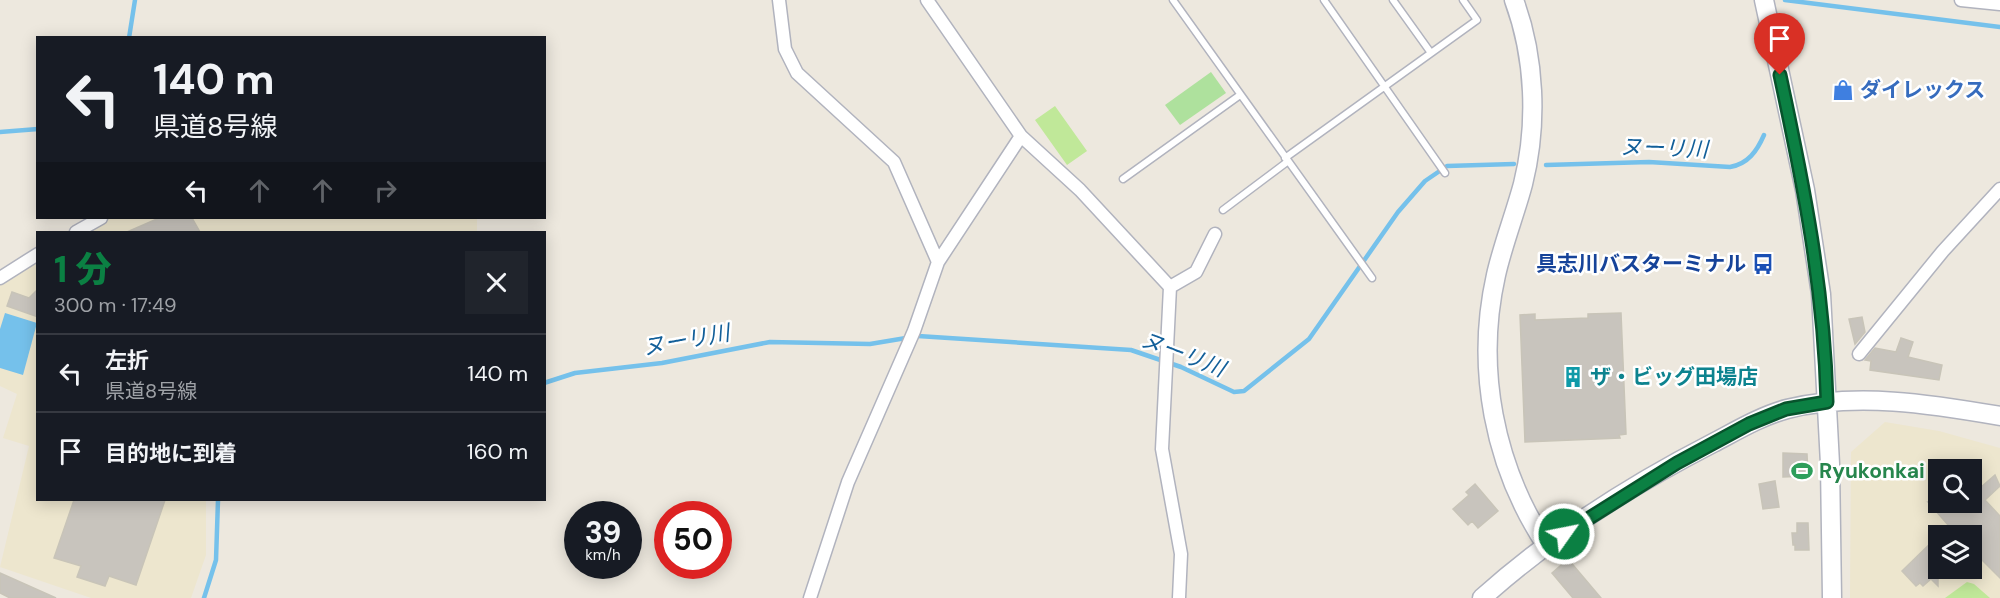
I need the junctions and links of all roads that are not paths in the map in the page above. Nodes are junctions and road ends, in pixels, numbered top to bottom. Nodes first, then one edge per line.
1 (779, 0) edge
2 (927, 0) edge
3 (1173, 0) edge
4 (1324, 0) edge
5 (1393, 0) edge
6 (1463, 0) edge
7 (1514, 0) edge
8 (1968, 0) edge
9 (1764, 3) edge
10 (2000, 4) edge
11 (1431, 53) junction
12 (1384, 86) junction
13 (1239, 95) junction
14 (1021, 136) junction
15 (1286, 160) junction
16 (1445, 172) dead end
17 (1123, 179) dead end
18 (2000, 189) edge
19 (1223, 210) dead end
20 (99, 219) edge
21 (78, 231) edge
22 (1215, 234) dead end
23 (36, 255) edge
24 (938, 262) junction
25 (0, 278) edge
26 (1372, 278) dead end
27 (1170, 287) junction
28 (1859, 354) dead end
29 (1827, 402) junction
30 (2000, 416) edge
31 (1546, 545) junction
32 (810, 598) edge
33 (1179, 598) edge
34 (1482, 598) edge
35 (1832, 598) edge

1 - 24 street
2 - 14 street
3 - 13 lane
4 - 12 lane
5 - 11 lane
6 - 11 lane
7 - 31 main road
8 - 10 street
9 - 29 main road
11 - 12 lane
12 - 15 lane
12 - 16 lane
13 - 15 lane
13 - 17 lane
14 - 24 street
14 - 27 street
15 - 19 lane
15 - 26 lane
18 - 28 street
20 - 21 street
22 - 27 street
23 - 25 street
24 - 32 street
27 - 33 street
29 - 30 main road
29 - 31 main road
29 - 35 main road
31 - 34 main road

